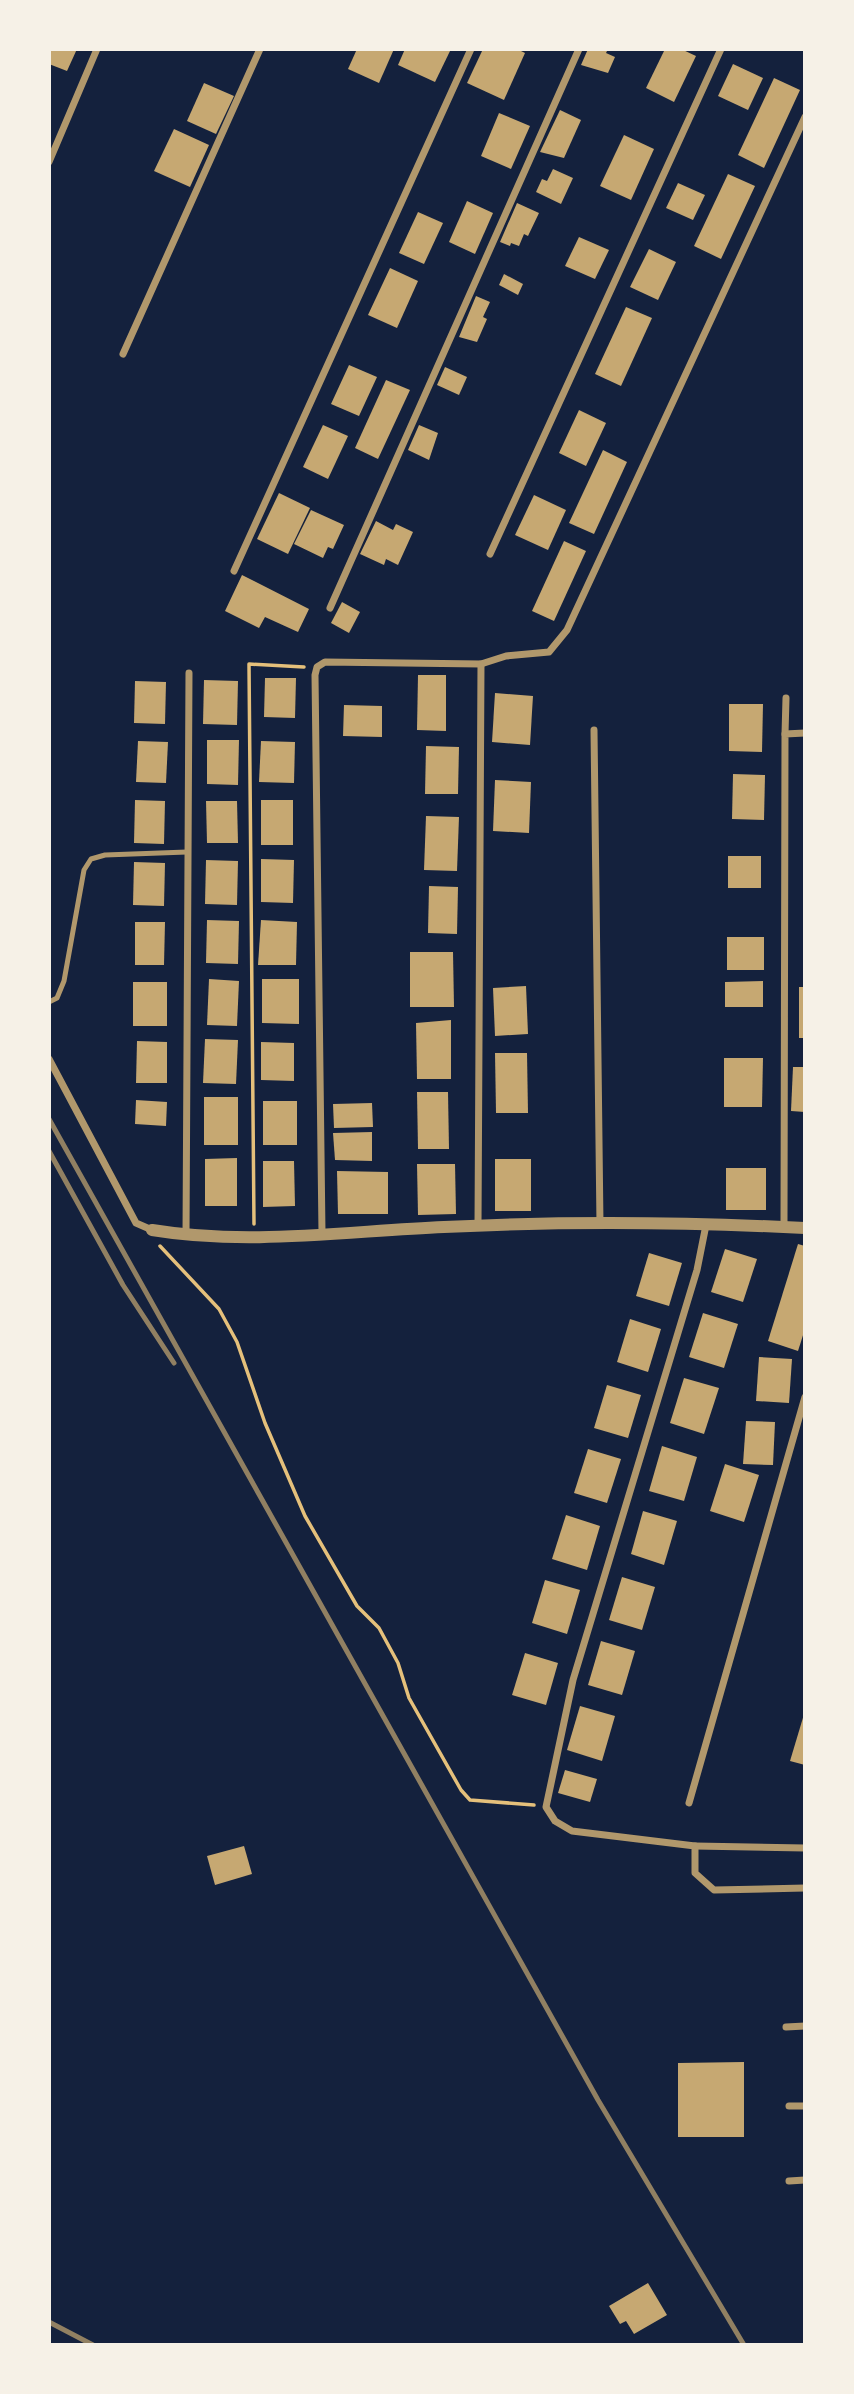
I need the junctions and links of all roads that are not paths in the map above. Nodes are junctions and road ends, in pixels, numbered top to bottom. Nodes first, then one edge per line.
1 (97, 49) edge
2 (260, 49) edge
3 (471, 49) edge
4 (579, 49) edge
5 (721, 49) edge
6 (805, 117) edge
7 (49, 162) edge
8 (123, 354) dead end
9 (490, 554) dead end
10 (234, 570) dead end
11 (330, 608) dead end
12 (481, 664) junction
13 (189, 673) dead end
14 (786, 698) dead end
15 (594, 730) dead end
16 (805, 733) edge
17 (785, 734) junction
18 (187, 852) junction
19 (49, 1002) edge
20 (49, 1059) edge
21 (600, 1224) junction
22 (478, 1225) junction
23 (706, 1225) junction
24 (784, 1227) junction
25 (805, 1228) edge
26 (147, 1229) joint
27 (323, 1233) junction
28 (186, 1236) junction
29 (805, 1397) edge
30 (689, 1803) dead end
31 (695, 1846) junction
32 (805, 1848) edge
33 (805, 1888) edge
34 (805, 2026) edge
35 (786, 2027) dead end
36 (789, 2106) dead end
37 (805, 2106) edge
38 (789, 2180) dead end
39 (805, 2180) edge

1 - 7 street
2 - 8 street
3 - 10 street
4 - 11 street
5 - 9 street
6 - 12 street
12 - 22 street
12 - 27 street
13 - 18 street
14 - 17 street
15 - 21 street
16 - 17 street
17 - 24 street
18 - 19 lane
18 - 28 street
20 - 26 street
21 - 22 street
21 - 23 street
22 - 27 street
23 - 24 street
23 - 31 street
24 - 25 street
26 - 28 street
27 - 28 street
29 - 30 street
31 - 32 street
31 - 33 street
34 - 35 street
36 - 37 street
38 - 39 street

